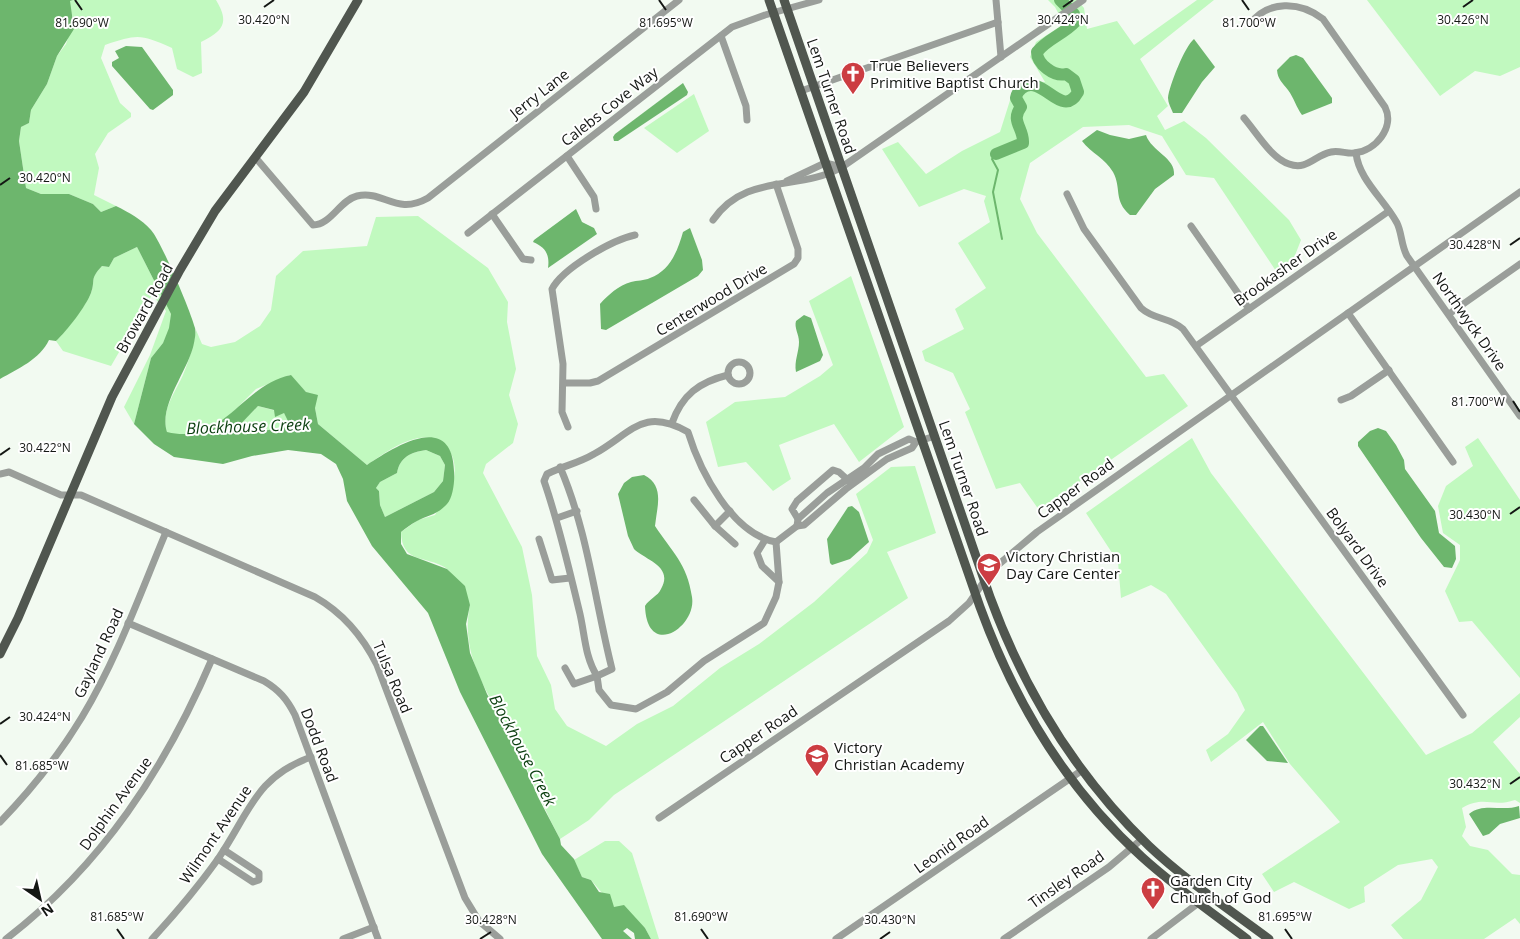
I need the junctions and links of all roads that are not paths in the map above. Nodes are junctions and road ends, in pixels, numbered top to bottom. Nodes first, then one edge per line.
1 (358, 0) edge
2 (679, 0) edge
3 (769, 0) edge
4 (784, 0) edge
5 (819, 0) edge
6 (996, 0) edge
7 (1082, 1) edge
8 (1281, 2) edge
9 (787, 10) junction
10 (774, 13) junction
11 (998, 22) junction
12 (1250, 24) dead end
13 (721, 36) junction
14 (1001, 57) junction
15 (813, 86) junction
16 (801, 91) junction
17 (1244, 118) dead end
18 (747, 120) dead end
19 (1356, 153) junction
20 (567, 156) junction
21 (255, 158) junction
22 (825, 163) junction
23 (842, 167) junction
24 (830, 174) junction
25 (787, 181) junction
26 (776, 184) junction
27 (1067, 194) dead end
28 (1519, 194) edge
29 (596, 209) dead end
30 (1389, 211) junction
31 (492, 214) junction
32 (714, 220) dead end
33 (1191, 226) dead end
34 (468, 233) dead end
35 (634, 235) dead end
36 (531, 260) dead end
37 (1520, 264) edge
38 (1415, 266) junction
39 (888, 300) junction
40 (875, 304) junction
41 (1249, 309) junction
42 (1348, 313) junction
43 (1448, 314) junction
44 (1196, 346) junction
45 (1389, 370) junction
46 (728, 376) dead end
47 (564, 383) junction
48 (1231, 394) junction
49 (1341, 400) dead end
50 (1520, 416) edge
51 (672, 423) junction
52 (568, 427) dead end
53 (935, 436) junction
54 (919, 441) junction
55 (1453, 462) dead end
56 (560, 467) junction
57 (0, 474) edge
58 (850, 482) junction
59 (71, 495) junction
60 (694, 500) dead end
61 (577, 512) junction
62 (730, 512) junction
63 (557, 518) junction
64 (798, 523) junction
65 (714, 526) junction
66 (166, 532) junction
67 (539, 539) dead end
68 (765, 540) junction
69 (776, 542) junction
70 (735, 544) dead end
71 (570, 578) junction
72 (984, 581) junction
73 (779, 582) junction
74 (975, 594) junction
75 (128, 623) junction
76 (0, 654) edge
77 (212, 659) junction
78 (565, 668) dead end
79 (597, 676) junction
80 (1463, 715) dead end
81 (311, 757) junction
82 (1081, 771) junction
83 (1070, 778) junction
84 (659, 818) dead end
85 (0, 822) edge
86 (1142, 839) junction
87 (1132, 848) junction
88 (224, 850) junction
89 (218, 859) junction
90 (1210, 895) junction
91 (1199, 903) junction
92 (374, 927) junction
93 (6, 939) edge
94 (152, 939) edge
95 (342, 939) edge
96 (378, 939) edge
97 (500, 939) edge
98 (836, 939) edge
99 (1004, 939) edge
100 (1151, 939) edge
101 (1246, 939) edge
102 (1269, 939) edge

1 - 21 main road, Broward Road
2 - 21 street, Jerry Lane
3 - 10 main road, Lem Turner Road
4 - 9 main road, Lem Turner Road
5 - 9 street, Calebs Cove Way
6 - 11 street
7 - 14 street
8 - 12 street
8 - 19 street
9 - 10 street, Calebs Cove Way
9 - 15 main road, Lem Turner Road
10 - 13 street, Calebs Cove Way
10 - 16 main road, Lem Turner Road
11 - 14 street
11 - 15 street
13 - 18 street
13 - 20 street, Calebs Cove Way
14 - 23 street
15 - 16 street
15 - 23 main road, Lem Turner Road
16 - 22 main road, Lem Turner Road
17 - 19 street
19 - 30 street, Northwyck Drive
20 - 29 street
20 - 31 street, Calebs Cove Way
21 - 59 main road, Broward Road
22 - 23 street
22 - 24 main road, Lem Turner Road
22 - 25 street
23 - 24 street
23 - 39 main road, Lem Turner Road
24 - 25 street
24 - 40 main road, Lem Turner Road
25 - 26 street
26 - 32 street
26 - 47 street, Centerwood Drive
27 - 44 street, Bolyard Drive
28 - 38 street, Capper Road
30 - 38 street, Northwyck Drive
30 - 41 street, Brookasher Drive
31 - 34 street, Calebs Cove Way
31 - 36 street
33 - 41 street
35 - 47 street
37 - 43 street
38 - 42 street, Capper Road
38 - 43 street, Northwyck Drive
39 - 40 main road
39 - 53 main road, Lem Turner Road
40 - 54 main road, Lem Turner Road
41 - 44 street, Brookasher Drive
42 - 45 street
42 - 48 street, Capper Road
43 - 50 street, Northwyck Drive
44 - 48 street, Bolyard Drive
45 - 49 street
45 - 55 street
46 - 51 street
47 - 52 street
48 - 72 street, Capper Road
48 - 80 street, Bolyard Drive
51 - 56 street
51 - 62 street
53 - 54 street
53 - 72 main road, Lem Turner Road
54 - 58 street
54 - 74 main road, Lem Turner Road
56 - 61 street
56 - 63 street
57 - 59 street, Tulsa Road
58 - 64 street
58 - 64 street
59 - 66 street, Tulsa Road
59 - 76 main road, Broward Road
60 - 65 street
61 - 63 street
61 - 79 street
62 - 65 street
62 - 68 street
63 - 71 street
64 - 69 street
65 - 70 street
66 - 75 street, Gayland Road
66 - 97 street, Tulsa Road
67 - 71 street
68 - 69 street
68 - 73 street
69 - 73 street
71 - 79 street
72 - 74 street, Capper Road
72 - 82 main road, Lem Turner Road
73 - 79 street
74 - 83 main road, Lem Turner Road
74 - 84 street, Capper Road
75 - 77 street, Dodd Road
75 - 85 street, Gayland Road
77 - 81 street, Dodd Road
77 - 93 street, Dolphin Avenue
78 - 79 street
81 - 88 street, Wilmont Avenue
81 - 92 street, Dodd Road
82 - 83 street, Leonid Road
82 - 86 main road, Lem Turner Road
83 - 87 main road, Lem Turner Road
83 - 98 street, Leonid Road
86 - 87 street, Tinsley Road
86 - 90 main road, Lem Turner Road
87 - 91 main road, Lem Turner Road
87 - 99 street, Tinsley Road
88 - 89 street, Wilmont Avenue
88 - 89 street
89 - 94 street, Wilmont Avenue
90 - 91 street
90 - 102 main road, Lem Turner Road
91 - 100 street
91 - 101 main road, Lem Turner Road
92 - 95 street
92 - 96 street, Dodd Road

